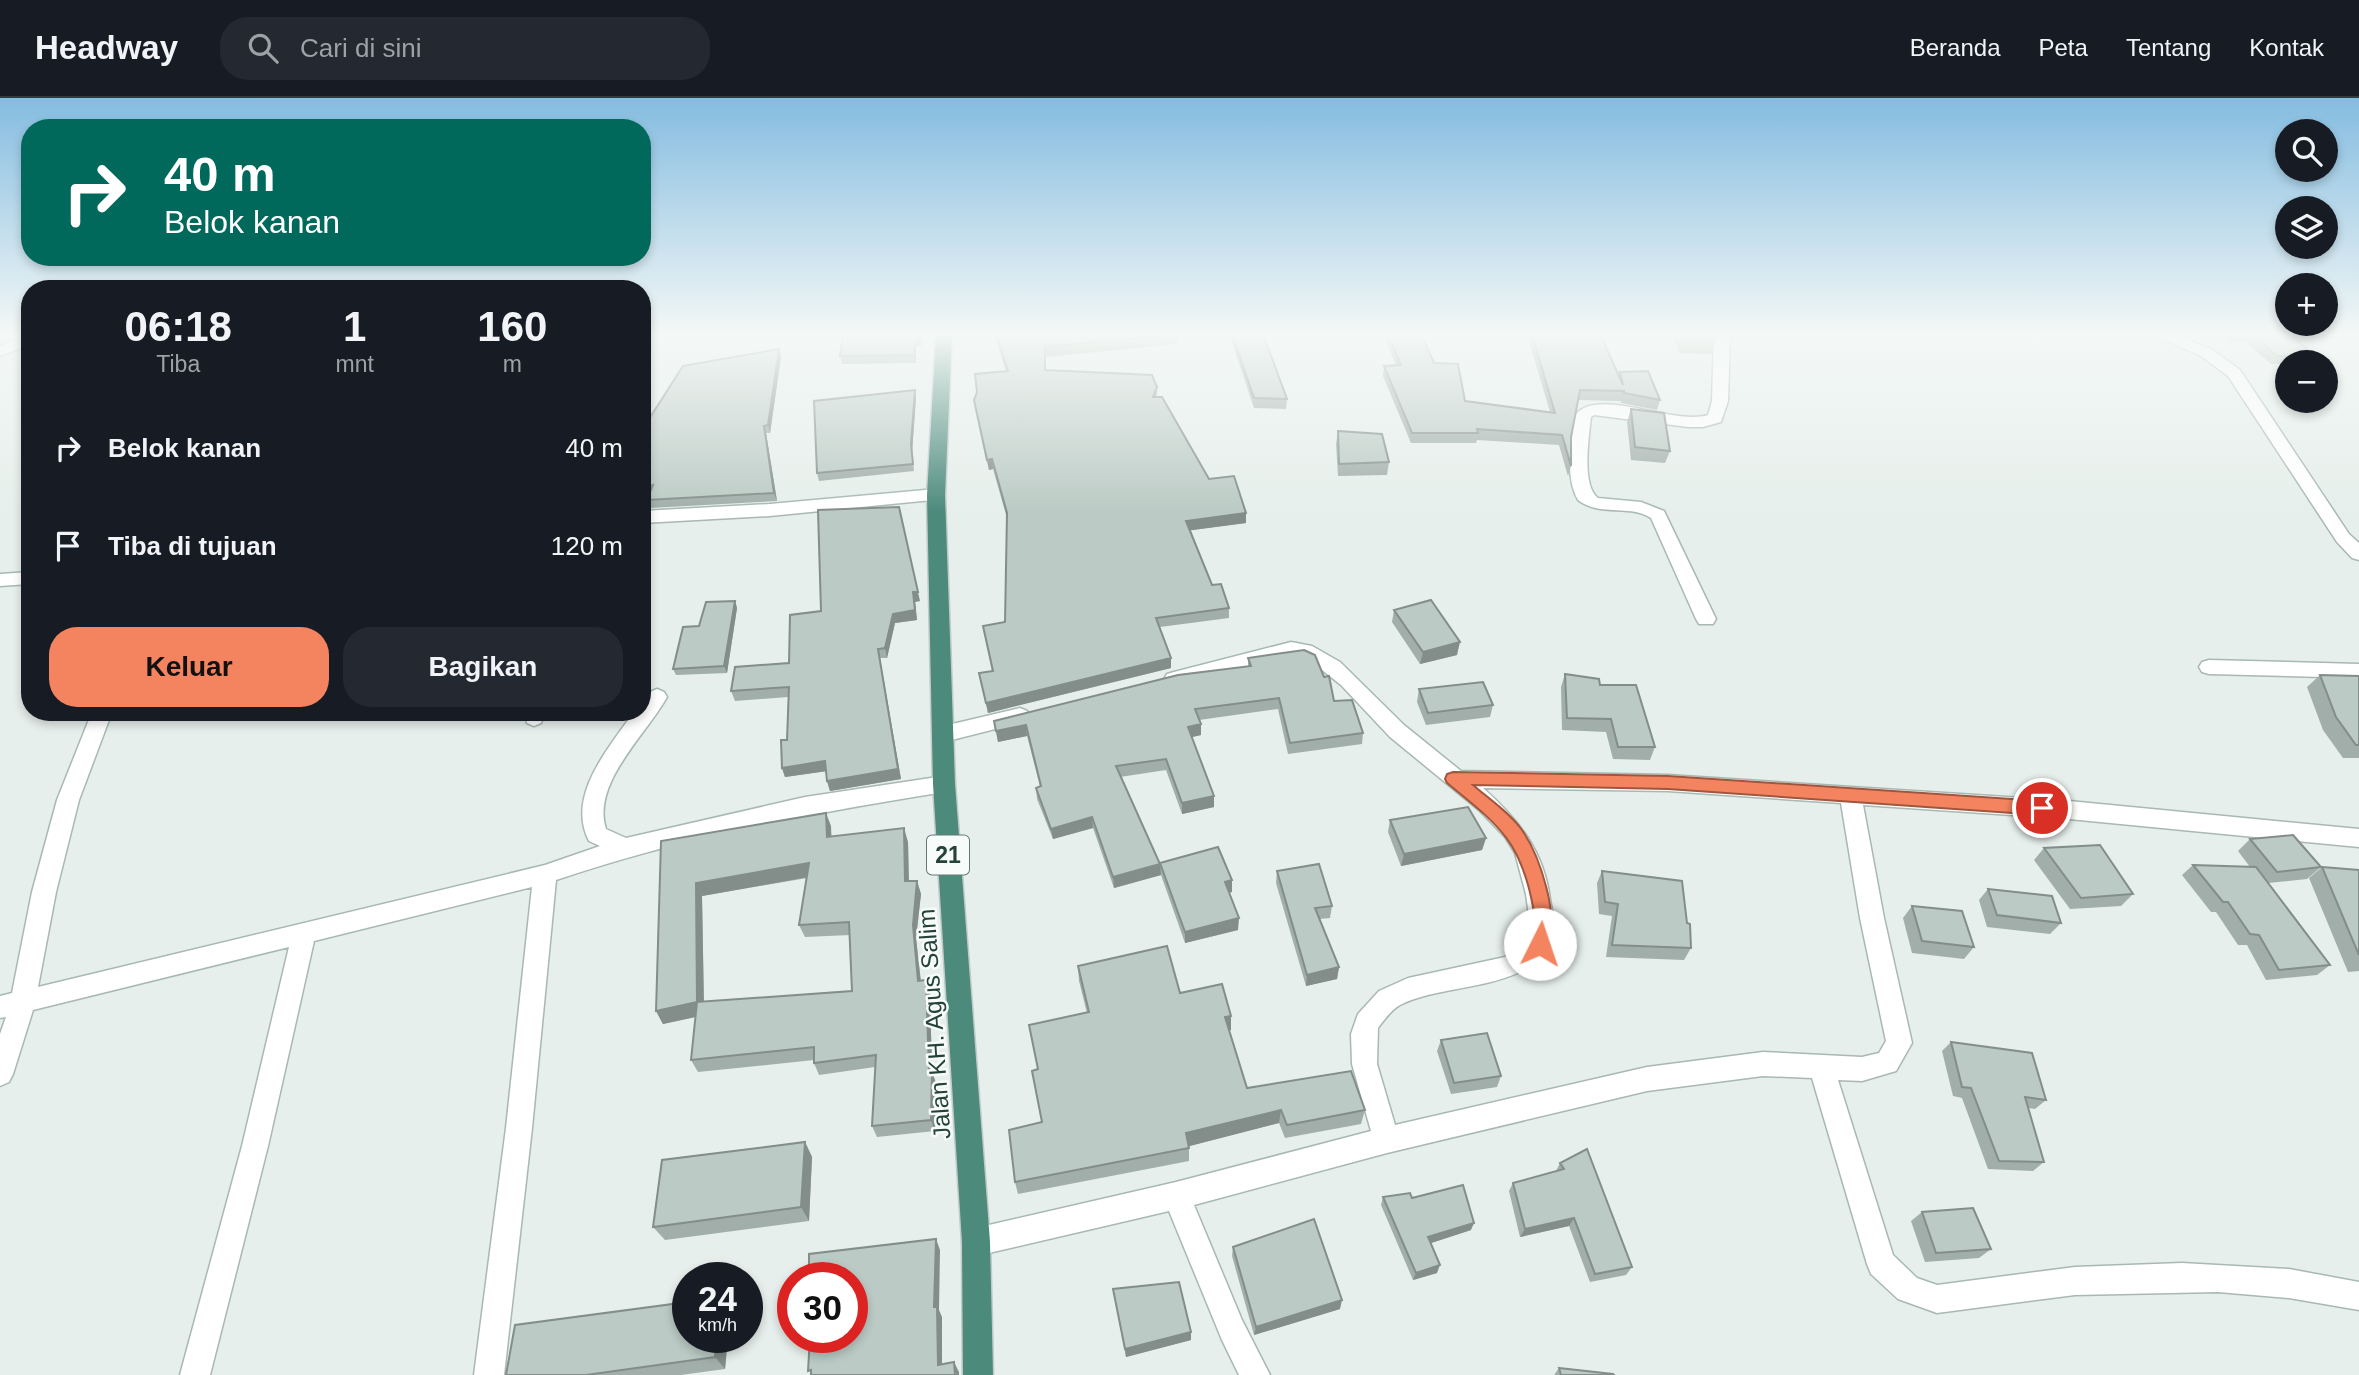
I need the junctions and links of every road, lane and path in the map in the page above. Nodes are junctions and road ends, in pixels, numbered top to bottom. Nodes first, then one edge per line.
1 (941, 394) edge
2 (1720, 394) edge
3 (2248, 394) edge
4 (936, 495) junction
5 (651, 517) edge
6 (2359, 554) edge
7 (21, 579) edge
8 (0, 580) edge
9 (1706, 619) dead end
10 (2208, 667) dead end
11 (2359, 671) edge
12 (1151, 685) edge
13 (657, 697) dead end
14 (651, 705) edge
15 (1047, 710) edge
16 (99, 721) edge
17 (640, 721) edge
18 (944, 734) junction
19 (1453, 779) junction
20 (944, 784) junction
21 (1851, 797) junction
22 (2359, 838) edge
23 (625, 847) junction
24 (545, 874) junction
25 (304, 932) junction
26 (11, 1004) edge
27 (1821, 1067) junction
28 (0, 1074) edge
29 (1387, 1139) junction
30 (1176, 1196) junction
31 (976, 1242) junction
32 (2359, 1296) edge
33 (195, 1375) edge
34 (489, 1375) edge
35 (978, 1375) edge
36 (1255, 1375) edge

1 - 4 highway, Jalan KH. Agus Salim / 21
2 - 9 street
3 - 6 street
4 - 5 street
4 - 18 highway, Jalan KH. Agus Salim / 21
7 - 8 street
10 - 11 street
12 - 19 street
13 - 14 street
15 - 18 street
16 - 26 street
17 - 23 street
18 - 20 highway, Jalan KH. Agus Salim / 21
19 - 21 street
19 - 29 street
20 - 23 street
20 - 31 highway, Jalan KH. Agus Salim / 21
21 - 22 street
21 - 27 street
23 - 24 street
24 - 25 street
24 - 34 street
25 - 26 street
25 - 33 street
26 - 28 street
27 - 29 street
27 - 32 street
29 - 30 street
30 - 31 street
30 - 36 street
31 - 35 highway, Jalan KH. Agus Salim / 21

